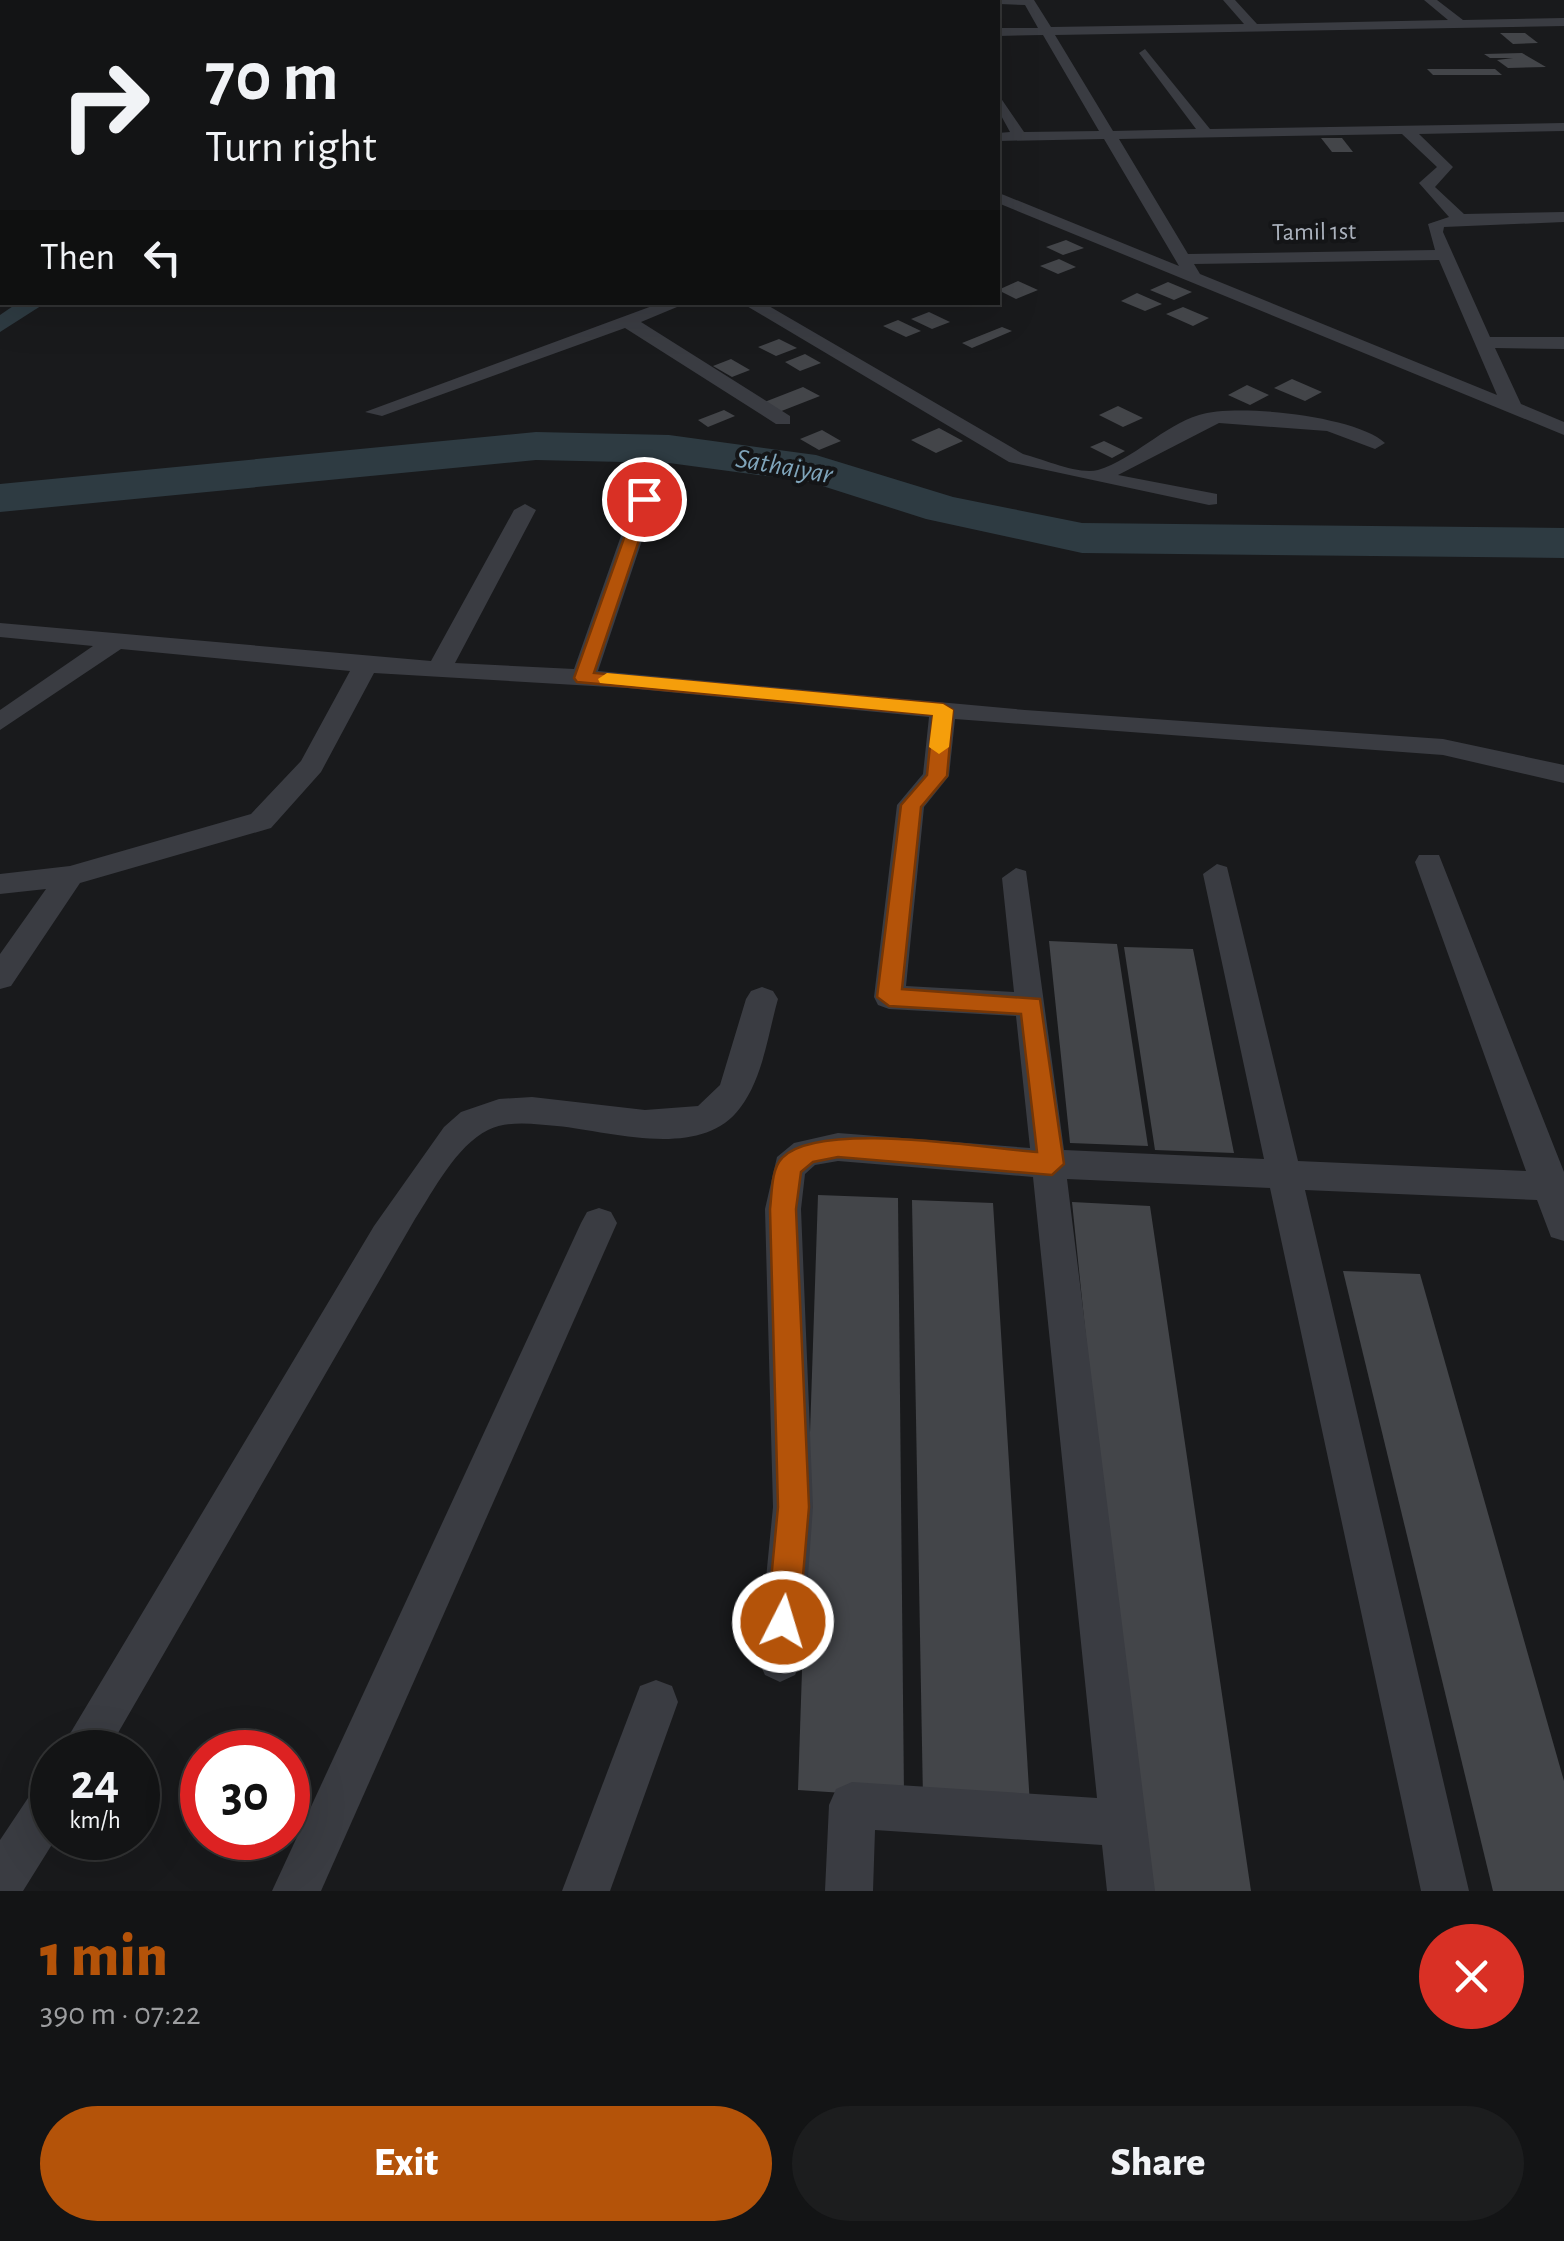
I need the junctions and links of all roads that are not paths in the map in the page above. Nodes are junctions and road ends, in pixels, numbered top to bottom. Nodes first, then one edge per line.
1 (937, 0) edge
2 (1028, 0) edge
3 (1229, 0) edge
4 (1430, 0) edge
5 (1564, 22) edge
6 (1462, 25) junction
7 (1254, 28) junction
8 (1045, 31) junction
9 (1000, 32) edge
10 (1145, 53) dead end
11 (1000, 102) edge
12 (1564, 127) edge
13 (1405, 129) junction
14 (1206, 133) junction
15 (1111, 134) junction
16 (1019, 136) junction
17 (1000, 137) edge
18 (1000, 199) edge
19 (1564, 217) edge
20 (1460, 219) junction
21 (1445, 255) junction
22 (1188, 266) junction
23 (673, 305) edge
24 (753, 305) edge
25 (628, 322) junction
26 (1484, 342) junction
27 (1564, 343) edge
28 (1512, 407) junction
29 (374, 412) dead end
30 (783, 420) dead end
31 (1564, 429) edge
32 (1375, 443) dead end
33 (1100, 476) junction
34 (1209, 498) dead end
35 (644, 499) dead end
36 (526, 510) dead end
37 (0, 630) edge
38 (114, 642) junction
39 (366, 665) junction
40 (440, 668) junction
41 (583, 678) junction
42 (943, 710) junction
43 (0, 722) edge
44 (1564, 774) edge
45 (1429, 862) dead end
46 (1216, 874) dead end
47 (70, 876) junction
48 (1016, 878) dead end
49 (0, 884) edge
50 (0, 978) edge
51 (762, 1000) dead end
52 (1032, 1006) junction
53 (1052, 1164) junction
54 (1285, 1175) junction
55 (1557, 1187) edge
56 (599, 1223) dead end
57 (1564, 1226) edge
58 (780, 1660) dead end
59 (656, 1702) dead end
60 (95, 1730) edge
61 (1123, 1823) junction
62 (30, 1837) edge
63 (0, 1884) edge
64 (296, 1891) edge
65 (586, 1891) edge
66 (849, 1891) edge
67 (1130, 1891) edge
68 (1446, 1891) edge

1 - 2 street
2 - 8 street
3 - 7 street
4 - 6 street
5 - 6 street
6 - 7 street
7 - 8 street
8 - 9 street
8 - 15 street
10 - 14 street
11 - 16 street
12 - 13 street
13 - 14 street
13 - 20 street
14 - 15 street
15 - 16 street
15 - 22 street
16 - 17 street
18 - 22 street
19 - 20 street
20 - 21 street
21 - 22 street, Tamil 1st
21 - 26 street
22 - 28 street
23 - 25 street
24 - 33 street
25 - 29 street
25 - 30 street
26 - 27 street
26 - 28 street
28 - 31 street
32 - 33 street
33 - 34 street
35 - 41 street
36 - 40 street
37 - 38 street
38 - 39 street
38 - 43 street
39 - 40 street
39 - 47 street
40 - 41 street
41 - 42 street
42 - 44 street
42 - 52 street
45 - 55 street
46 - 54 street
47 - 49 street
47 - 50 street
48 - 52 street
51 - 60 street
52 - 53 street
53 - 54 street
53 - 58 street
53 - 61 street
54 - 55 street
54 - 68 street
55 - 57 street
56 - 64 street
59 - 65 street
61 - 66 street
61 - 67 street
62 - 63 street

